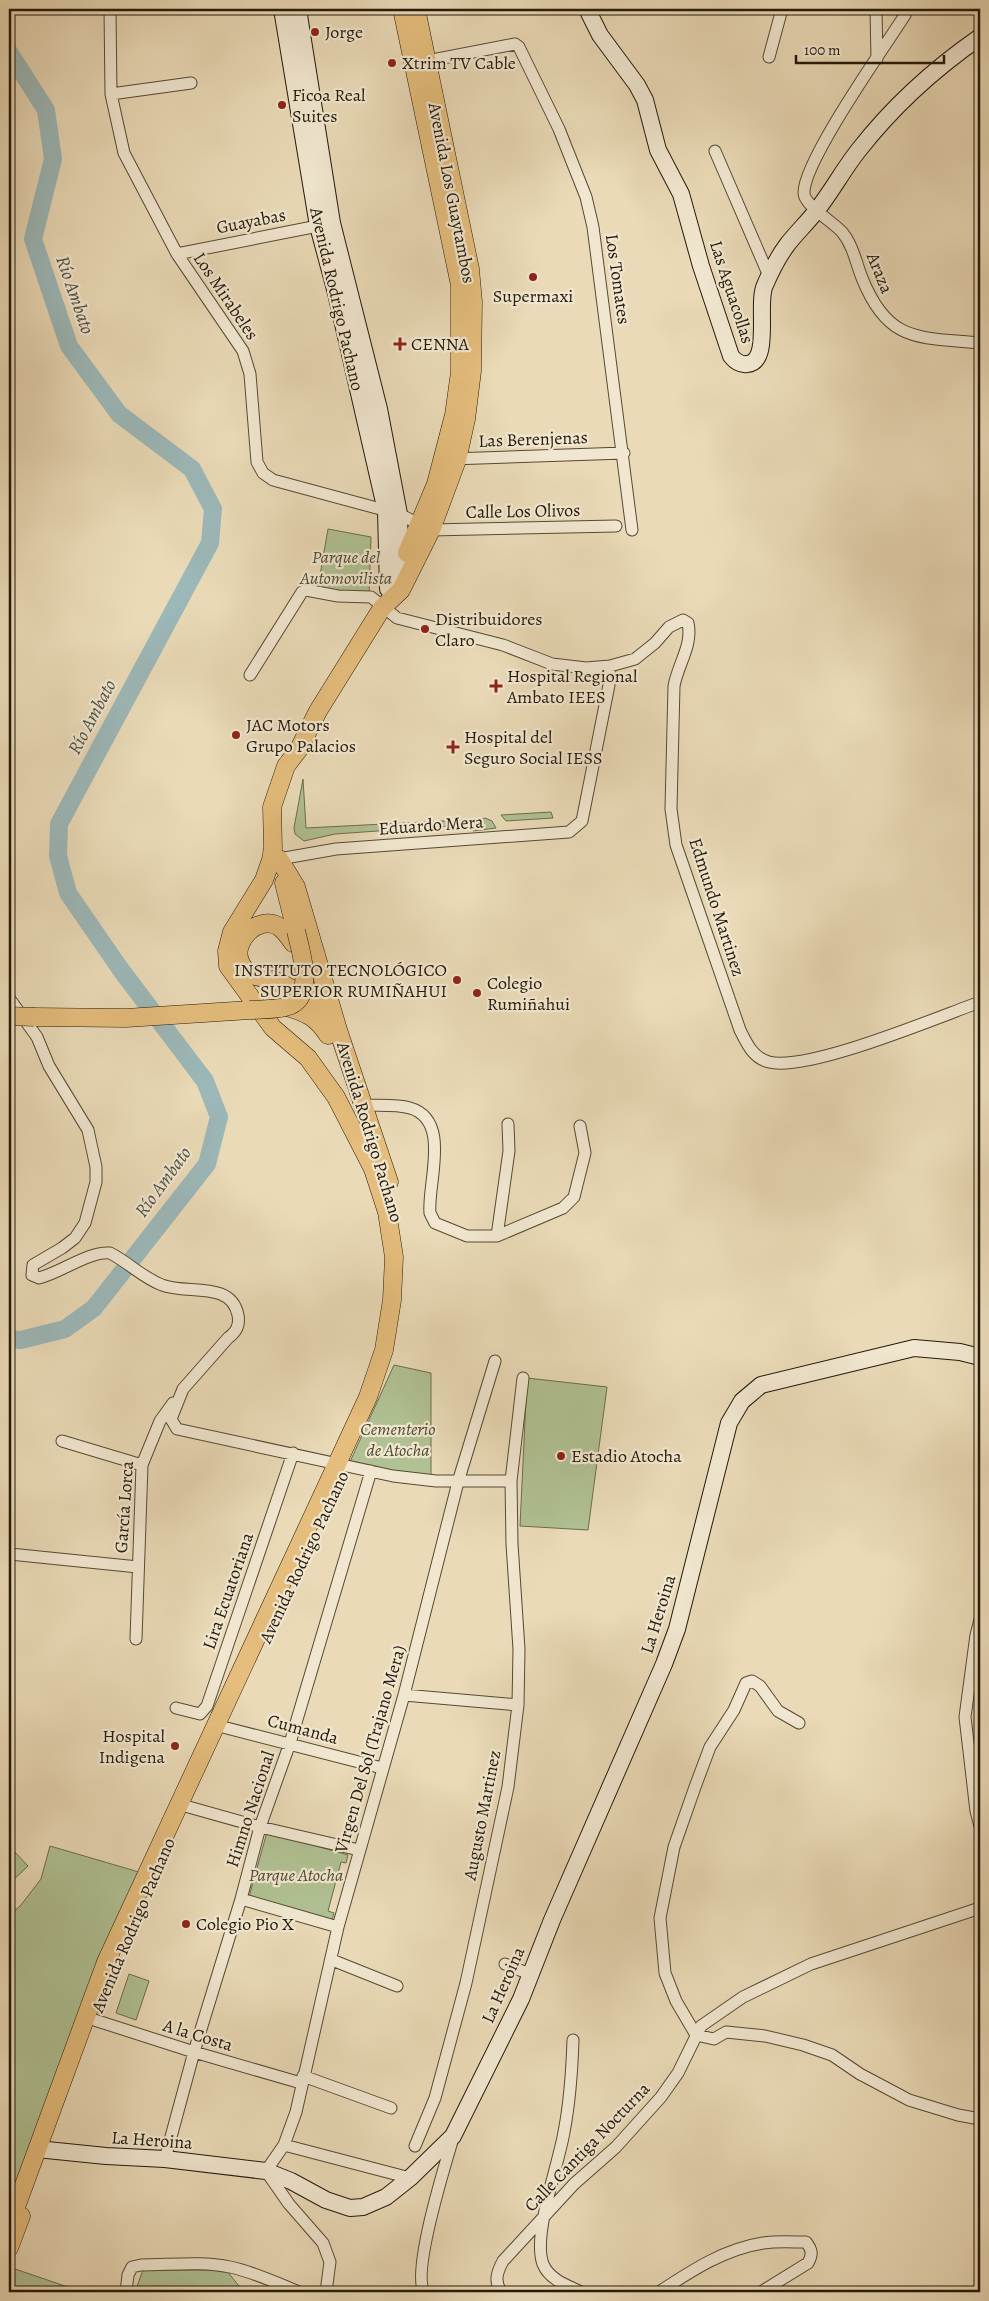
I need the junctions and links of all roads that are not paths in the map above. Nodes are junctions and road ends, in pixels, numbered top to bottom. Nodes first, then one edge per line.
1 (110, 9) edge
2 (268, 9) edge
3 (282, 9) edge
4 (298, 9) edge
5 (402, 9) edge
6 (416, 9) edge
7 (587, 9) edge
8 (782, 9) edge
9 (876, 9) edge
10 (897, 9) edge
11 (284, 26) junction
12 (980, 37) edge
13 (769, 56) dead end
14 (877, 60) junction
15 (419, 63) junction
16 (191, 83) dead end
17 (112, 94) junction
18 (715, 151) dead end
19 (818, 210) junction
20 (325, 225) junction
21 (177, 254) junction
22 (769, 276) junction
23 (980, 343) edge
24 (624, 454) junction
25 (450, 459) junction
26 (392, 513) junction
27 (616, 526) dead end
28 (425, 527) junction
29 (632, 530) dead end
30 (401, 566) junction
31 (394, 589) junction
32 (382, 608) junction
33 (610, 666) junction
34 (250, 675) dead end
35 (275, 860) junction
36 (295, 937) junction
37 (9, 998) edge
38 (980, 1002) edge
39 (287, 1007) junction
40 (250, 1010) junction
41 (9, 1016) edge
42 (338, 1030) junction
43 (364, 1105) junction
44 (508, 1124) dead end
45 (580, 1126) dead end
46 (364, 1150) junction
47 (497, 1236) junction
48 (980, 1357) edge
49 (495, 1361) dead end
50 (523, 1378) dead end
51 (183, 1389) junction
52 (62, 1441) dead end
53 (293, 1453) junction
54 (343, 1464) junction
55 (142, 1465) junction
56 (371, 1471) junction
57 (511, 1481) junction
58 (458, 1482) junction
59 (10, 1554) dead end
60 (138, 1567) junction
61 (980, 1620) edge
62 (136, 1639) dead end
63 (976, 1669) edge
64 (404, 1695) junction
65 (518, 1705) junction
66 (176, 1708) dead end
67 (799, 1724) dead end
68 (220, 1726) junction
69 (290, 1743) junction
70 (382, 1768) junction
71 (182, 1805) junction
72 (980, 1826) edge
73 (260, 1828) junction
74 (360, 1850) junction
75 (241, 1900) junction
76 (980, 1908) edge
77 (338, 1927) junction
78 (332, 1960) junction
79 (505, 1964) dead end
80 (532, 1975) junction
81 (397, 1986) dead end
82 (89, 2018) junction
83 (696, 2035) junction
84 (573, 2040) dead end
85 (194, 2052) junction
86 (302, 2080) junction
87 (390, 2108) dead end
88 (980, 2119) edge
89 (453, 2136) junction
90 (284, 2145) junction
91 (415, 2146) dead end
92 (41, 2149) junction
93 (165, 2159) junction
94 (266, 2171) junction
95 (410, 2178) junction
96 (544, 2218) junction
97 (9, 2226) edge
98 (9, 2248) edge
99 (127, 2289) edge
100 (579, 2291) dead end
101 (299, 2292) edge
102 (326, 2292) edge
103 (424, 2292) edge
104 (501, 2292) edge
105 (659, 2292) edge
106 (761, 2292) edge

1 - 17 street, Los Mirabeles
2 - 11 street
3 - 11 street, Avenida Rodrigo Pachano
4 - 20 street, Avenida Rodrigo Pachano
5 - 15 main road, Avenida Los Guaytambos
6 - 15 main road, Avenida Los Guaytambos
7 - 22 street, Las Aguacollas
8 - 13 street
9 - 14 street
10 - 14 street
11 - 20 street, Avenida Rodrigo Pachano
12 - 19 street, Las Aguacollas
14 - 19 street, Araza
15 - 24 street, Los Tomates
15 - 25 main road, Avenida Los Guaytambos
16 - 17 street
17 - 21 street, Los Mirabeles
18 - 22 street
19 - 22 street, Las Aguacollas
19 - 23 street, Araza
20 - 21 street, Guayabas
20 - 26 street, Avenida Rodrigo Pachano
21 - 26 street, Los Mirabeles
24 - 25 street, Las Berenjenas
24 - 29 street, Los Tomates
25 - 28 main road, Avenida Los Guaytambos
26 - 28 street, Los Mirabeles
26 - 30 street, Avenida Rodrigo Pachano
26 - 31 street, Avenida Rodrigo Pachano
27 - 28 street, Calle Los Olivos
28 - 30 main road, Avenida Los Guaytambos
28 - 31 main road, Avenida Los Guaytambos
30 - 31 main road, Avenida Los Guaytambos
31 - 32 main road, Avenida Los Guaytambos
32 - 33 street, Edmundo Martinez
32 - 34 street, Edmundo Martinez
32 - 35 main road
33 - 35 street, Eduardo Mera
33 - 38 street, Edmundo Martinez
35 - 36 main road
35 - 42 main road, Avenida Rodrigo Pachano
35 - 46 main road
36 - 39 main road, bridge
36 - 40 main road, bridge
36 - 42 main road
37 - 51 street
39 - 40 main road, bridge
39 - 46 main road
40 - 41 main road, bridge
42 - 43 main road, Avenida Rodrigo Pachano
43 - 47 street
43 - 54 main road, Avenida Rodrigo Pachano
44 - 47 street
45 - 47 street
46 - 54 main road, Avenida Rodrigo Pachano
48 - 80 street, La Heroina
49 - 58 street, Virgen Del Sol (Trajano Mera)
50 - 57 street, Augusto Martinez
51 - 53 street
51 - 55 street, García Lorca
52 - 55 street
53 - 54 street
53 - 66 street, Lira Ecuatoriana
54 - 56 street
54 - 68 main road, Avenida Rodrigo Pachano
55 - 60 street, García Lorca
56 - 58 street
56 - 69 street, Himno Nacional
57 - 58 street
57 - 65 street, Augusto Martinez
58 - 64 street, Virgen Del Sol (Trajano Mera)
59 - 60 street
60 - 62 street, García Lorca
61 - 63 street
63 - 72 street
64 - 65 street
64 - 70 street, Virgen Del Sol (Trajano Mera)
65 - 91 street, Augusto Martinez
67 - 83 street
68 - 69 street, Cumanda
68 - 71 main road, Avenida Rodrigo Pachano
69 - 70 street, Cumanda
69 - 73 street, Himno Nacional
70 - 74 street, Virgen Del Sol (Trajano Mera)
71 - 73 street
71 - 82 main road, Avenida Rodrigo Pachano
73 - 74 street
73 - 75 street, Himno Nacional
74 - 77 street, Virgen Del Sol (Trajano Mera)
75 - 77 street
75 - 85 street, Himno Nacional
76 - 83 street, Calle Cantiga Nocturna
77 - 78 street, Virgen Del Sol (Trajano Mera)
78 - 81 street
78 - 86 street, Virgen Del Sol (Trajano Mera)
79 - 80 street
80 - 89 street, La Heroina
82 - 85 street, A la Costa
82 - 92 main road, Avenida Rodrigo Pachano
83 - 88 street
83 - 96 street, Calle Cantiga Nocturna
84 - 96 street
85 - 86 street, A la Costa
85 - 93 street, Himno Nacional
86 - 87 street, A la Costa
86 - 90 street, Virgen Del Sol (Trajano Mera)
89 - 95 street, La Heroina
89 - 103 street
90 - 94 street, Virgen Del Sol (Trajano Mera)
90 - 95 street
92 - 93 street, La Heroina
92 - 97 main road, Avenida Rodrigo Pachano
92 - 98 main road, Avenida Rodrigo Pachano
93 - 94 street, La Heroina
94 - 95 street, La Heroina
94 - 102 street
96 - 100 street
96 - 104 street, Calle Cantiga Nocturna
99 - 101 street
105 - 106 street

